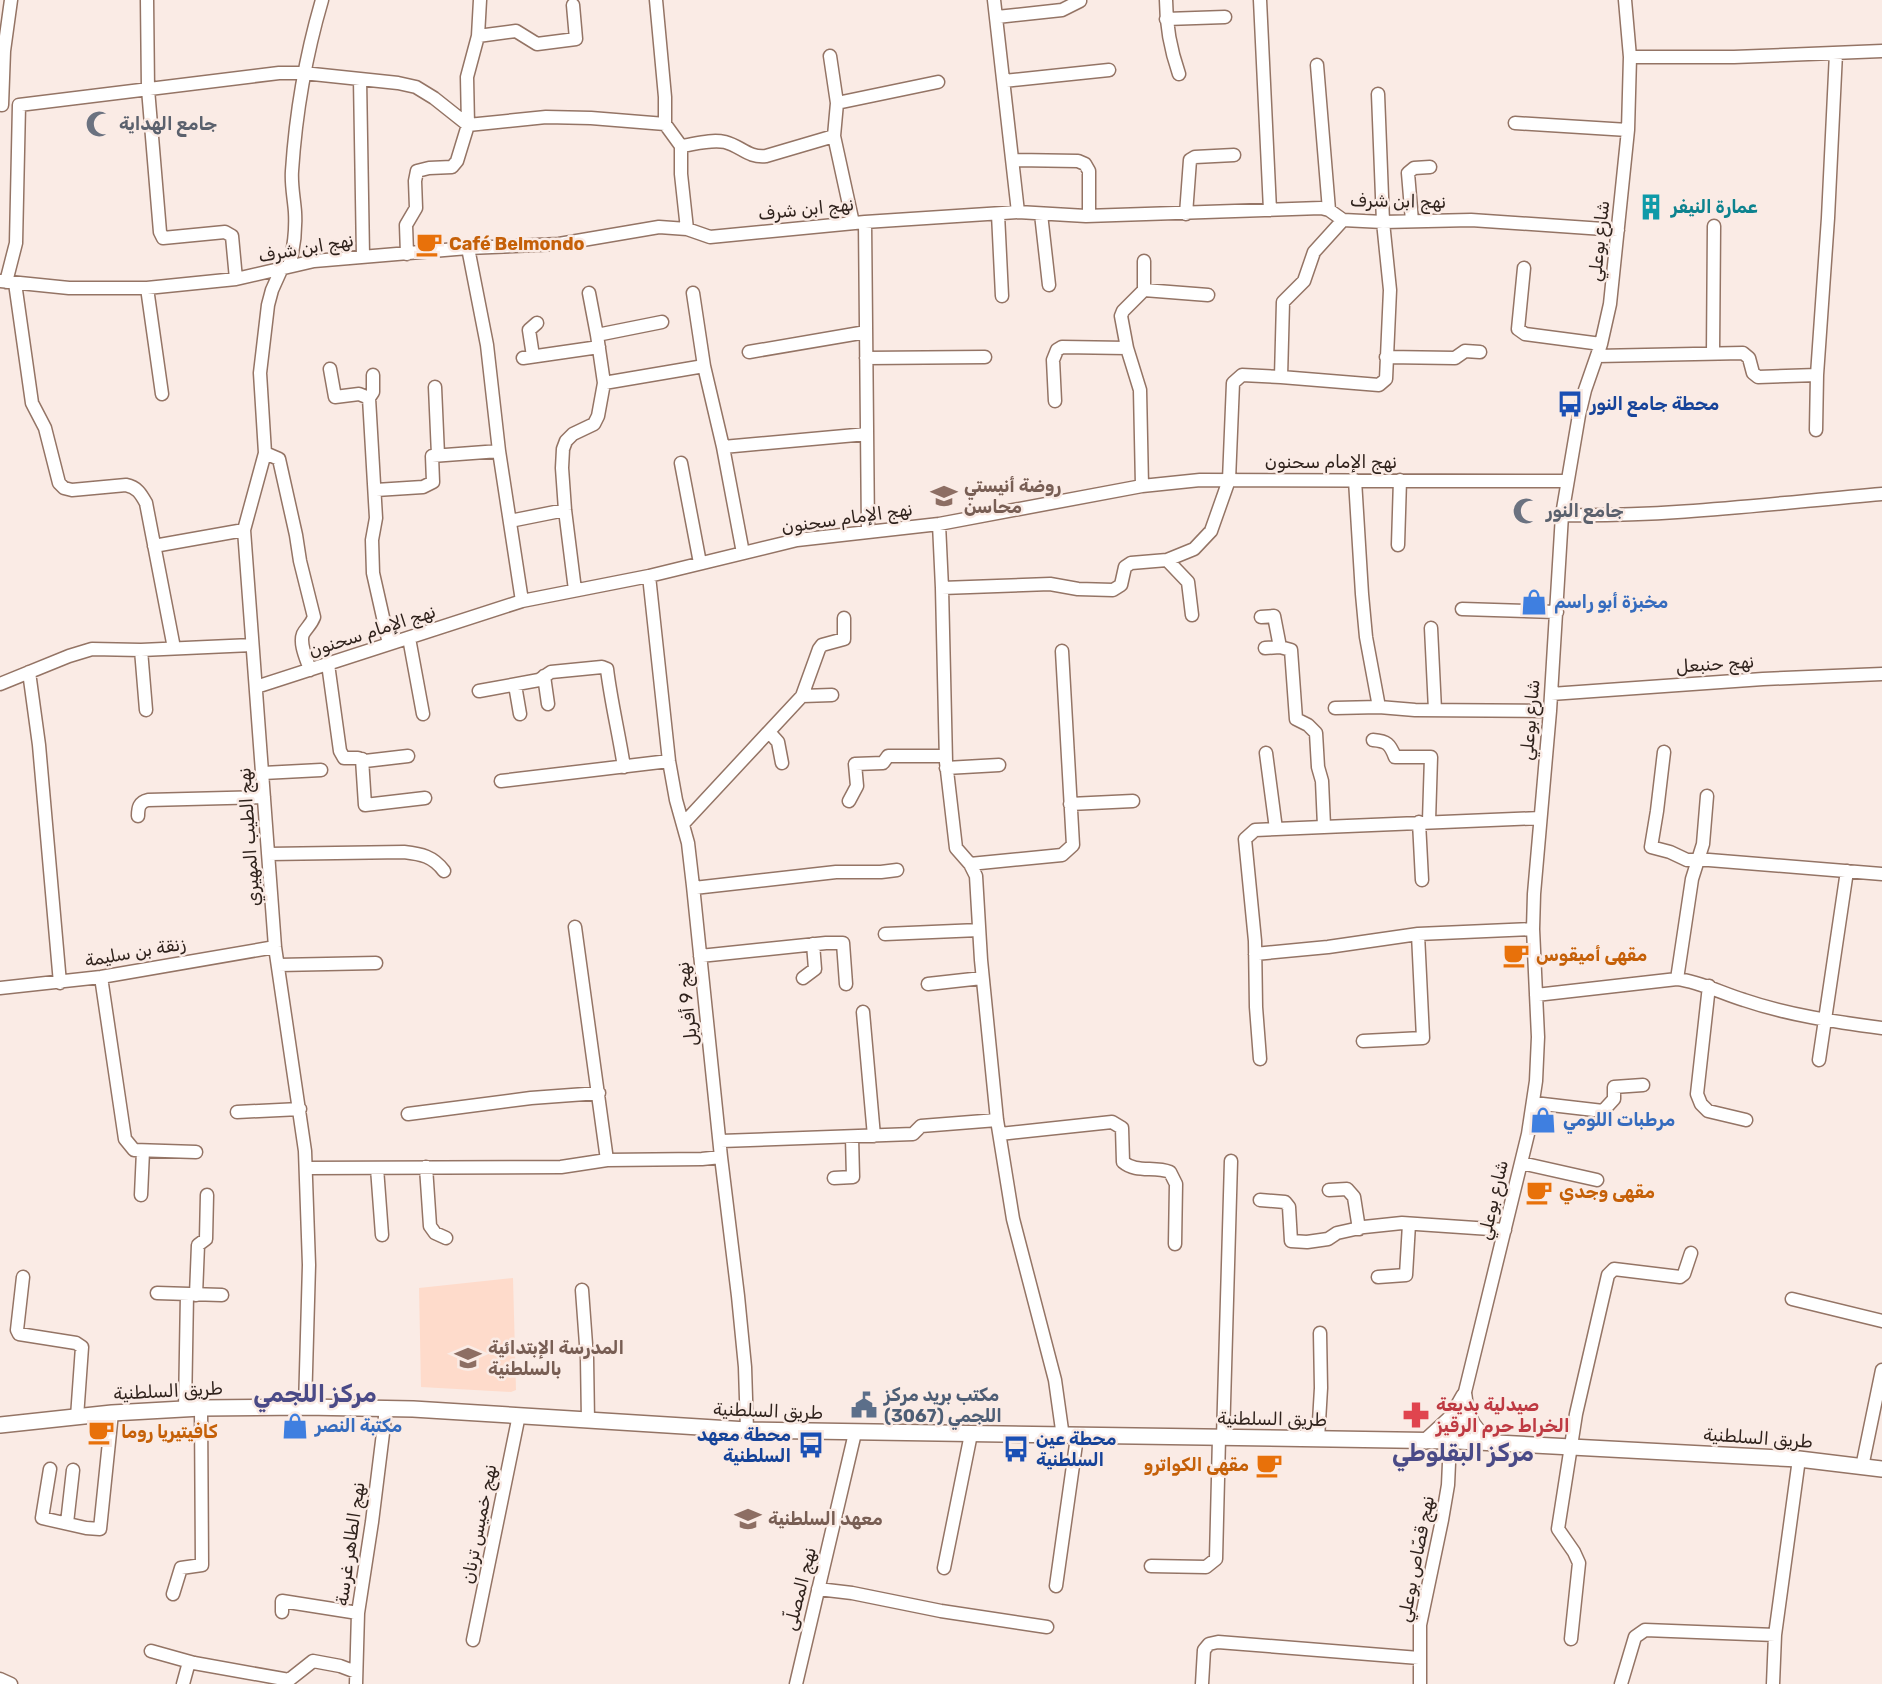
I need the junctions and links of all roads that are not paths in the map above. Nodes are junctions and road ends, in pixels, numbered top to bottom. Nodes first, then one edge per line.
1 (11, 0) edge
2 (147, 0) edge
3 (322, 0) edge
4 (480, 0) edge
5 (656, 0) edge
6 (994, 0) edge
7 (1166, 0) edge
8 (1260, 0) edge
9 (1625, 0) edge
10 (1080, 1) edge
11 (573, 5) dead end
12 (997, 17) junction
13 (1225, 17) dead end
14 (1166, 20) junction
15 (478, 36) junction
16 (1882, 51) edge
17 (1836, 53) junction
18 (830, 56) dead end
19 (1630, 57) junction
20 (1317, 65) dead end
21 (1109, 70) dead end
22 (303, 73) junction
23 (1179, 74) dead end
24 (360, 79) junction
25 (1004, 81) junction
26 (938, 82) dead end
27 (148, 89) junction
28 (1378, 94) dead end
29 (837, 103) junction
30 (1, 105) edge
31 (18, 105) junction
32 (665, 123) junction
33 (1515, 123) dead end
34 (468, 125) junction
35 (1628, 130) junction
36 (834, 135) junction
37 (681, 146) junction
38 (1234, 154) dead end
39 (1013, 160) junction
40 (1430, 167) dead end
41 (1270, 210) junction
42 (1329, 210) junction
43 (1018, 212) junction
44 (998, 214) junction
45 (1041, 214) junction
46 (1186, 214) junction
47 (1089, 216) junction
48 (1343, 220) junction
49 (1412, 221) junction
50 (859, 222) junction
51 (1383, 222) junction
52 (1714, 226) dead end
53 (687, 229) junction
54 (1618, 230) junction
55 (468, 248) junction
56 (407, 254) junction
57 (363, 256) junction
58 (1144, 261) dead end
59 (285, 268) junction
60 (1524, 268) dead end
61 (237, 279) junction
62 (7, 282) edge
63 (1049, 285) dead end
64 (147, 288) junction
65 (1144, 290) junction
66 (589, 293) dead end
67 (693, 293) dead end
68 (1208, 295) dead end
69 (1002, 296) dead end
70 (662, 322) dead end
71 (537, 323) dead end
72 (866, 332) junction
73 (598, 341) junction
74 (1127, 348) junction
75 (1599, 350) junction
76 (749, 352) dead end
77 (1480, 352) dead end
78 (1713, 354) junction
79 (985, 357) dead end
80 (1386, 357) junction
81 (866, 358) junction
82 (704, 366) junction
83 (330, 369) dead end
84 (373, 375) dead end
85 (1817, 375) junction
86 (1281, 377) junction
87 (604, 383) junction
88 (435, 387) dead end
89 (162, 394) dead end
90 (369, 398) junction
91 (1054, 401) dead end
92 (1816, 430) dead end
93 (867, 434) junction
94 (723, 447) junction
95 (500, 451) junction
96 (265, 453) junction
97 (438, 456) junction
98 (681, 463) dead end
99 (1229, 480) junction
100 (1355, 480) junction
101 (1400, 480) junction
102 (1567, 481) junction
103 (1142, 486) junction
104 (376, 489) junction
105 (1882, 494) edge
106 (565, 510) junction
107 (1563, 515) junction
108 (510, 521) junction
109 (939, 524) junction
110 (244, 530) junction
111 (868, 532) junction
112 (1398, 545) dead end
113 (154, 546) junction
114 (743, 553) junction
115 (1167, 560) junction
116 (700, 563) junction
117 (649, 576) junction
118 (942, 588) junction
119 (575, 590) junction
120 (522, 601) junction
121 (1462, 609) dead end
122 (1557, 612) junction
123 (1192, 615) dead end
124 (1261, 617) dead end
125 (844, 618) dead end
126 (1431, 628) dead end
127 (409, 638) junction
128 (389, 644) junction
129 (252, 645) junction
130 (1280, 647) junction
131 (174, 648) junction
132 (1265, 648) dead end
133 (141, 650) junction
134 (1062, 651) dead end
135 (328, 664) junction
136 (310, 670) junction
137 (29, 672) junction
138 (1882, 674) edge
139 (544, 676) junction
140 (0, 684) edge
141 (515, 685) junction
142 (256, 687) junction
143 (479, 691) dead end
144 (1551, 694) junction
145 (832, 695) dead end
146 (802, 696) junction
147 (548, 704) dead end
148 (1379, 707) junction
149 (1335, 708) dead end
150 (146, 710) dead end
151 (1435, 710) junction
152 (1550, 711) junction
153 (423, 714) dead end
154 (520, 714) dead end
155 (769, 732) junction
156 (1373, 740) dead end
157 (1664, 752) dead end
158 (1266, 753) dead end
159 (408, 756) dead end
160 (362, 759) junction
161 (669, 761) junction
162 (946, 762) junction
163 (782, 763) dead end
164 (999, 765) dead end
165 (624, 766) junction
166 (321, 770) dead end
167 (263, 773) junction
168 (501, 781) dead end
169 (1707, 796) dead end
170 (264, 797) junction
171 (425, 798) dead end
172 (849, 801) dead end
173 (1133, 801) dead end
174 (1070, 804) junction
175 (138, 816) dead end
176 (1540, 818) junction
177 (1424, 821) junction
178 (683, 824) junction
179 (1324, 825) junction
180 (1276, 829) junction
181 (268, 854) junction
182 (1696, 861) junction
183 (970, 864) junction
184 (897, 870) dead end
185 (444, 871) dead end
186 (1848, 872) junction
187 (1882, 874) edge
188 (1422, 880) dead end
189 (694, 888) junction
190 (575, 927) dead end
191 (1533, 929) junction
192 (979, 930) junction
193 (885, 934) dead end
194 (1418, 934) junction
195 (813, 944) junction
196 (275, 946) junction
197 (1255, 954) junction
198 (700, 956) junction
199 (376, 963) dead end
200 (278, 965) junction
201 (101, 977) junction
202 (803, 978) dead end
203 (982, 978) junction
204 (1677, 979) junction
205 (60, 983) junction
206 (846, 984) dead end
207 (928, 984) dead end
208 (1708, 986) junction
209 (0, 988) edge
210 (1536, 995) junction
211 (863, 1012) dead end
212 (1825, 1020) junction
213 (1882, 1028) edge
214 (1363, 1041) dead end
215 (1260, 1059) dead end
216 (1819, 1060) dead end
217 (1643, 1085) dead end
218 (599, 1093) junction
219 (1534, 1103) junction
220 (300, 1109) junction
221 (237, 1112) dead end
222 (408, 1114) dead end
223 (997, 1120) junction
224 (1746, 1120) dead end
225 (1000, 1134) junction
226 (874, 1136) junction
227 (852, 1137) junction
228 (721, 1141) junction
229 (143, 1151) junction
230 (196, 1152) dead end
231 (721, 1157) junction
232 (607, 1160) junction
233 (1231, 1161) dead end
234 (1521, 1163) junction
235 (426, 1167) junction
236 (306, 1168) junction
237 (377, 1168) junction
238 (834, 1178) dead end
239 (1597, 1180) dead end
240 (1329, 1190) dead end
241 (141, 1195) dead end
242 (207, 1195) dead end
243 (1260, 1200) dead end
244 (1409, 1224) junction
245 (1359, 1229) junction
246 (1505, 1230) junction
247 (382, 1235) dead end
248 (446, 1238) dead end
249 (1175, 1244) dead end
250 (1691, 1253) dead end
251 (23, 1277) dead end
252 (1378, 1277) dead end
253 (582, 1290) dead end
254 (157, 1293) dead end
255 (191, 1295) junction
256 (222, 1295) dead end
257 (1792, 1299) dead end
258 (1882, 1321) edge
259 (1320, 1333) dead end
260 (1882, 1371) edge
261 (1464, 1396) junction
262 (305, 1407) junction
263 (201, 1408) junction
264 (185, 1409) junction
265 (386, 1409) junction
266 (112, 1413) junction
267 (519, 1415) junction
268 (77, 1417) junction
269 (588, 1420) junction
270 (0, 1425) edge
271 (747, 1430) junction
272 (855, 1433) junction
273 (971, 1434) junction
274 (1070, 1437) junction
275 (1221, 1438) junction
276 (1318, 1439) junction
277 (1426, 1441) junction
278 (1454, 1441) junction
279 (1500, 1444) junction
280 (1570, 1448) junction
281 (1799, 1459) junction
282 (1862, 1467) junction
283 (50, 1469) dead end
284 (1882, 1469) edge
285 (74, 1470) dead end
286 (67, 1523) junction
287 (1151, 1566) dead end
288 (944, 1568) dead end
289 (1056, 1586) dead end
290 (818, 1589) junction
291 (173, 1594) dead end
292 (282, 1612) dead end
293 (358, 1613) junction
294 (1047, 1627) dead end
295 (1775, 1635) junction
296 (1571, 1639) dead end
297 (473, 1640) dead end
298 (151, 1651) dead end
299 (1419, 1658) junction
300 (189, 1662) junction
301 (356, 1678) edge
302 (0, 1679) edge
303 (11, 1684) edge
304 (183, 1684) edge
305 (796, 1684) edge
306 (1202, 1684) edge
307 (1420, 1684) edge
308 (1621, 1684) edge
309 (1773, 1684) edge

1 - 30 street
2 - 27 street
3 - 22 street, نهج الطيب المهيري
4 - 15 street
5 - 32 street
6 - 12 street
7 - 14 street
8 - 41 street
9 - 19 street, شارع بوعلي
10 - 12 street
11 - 15 street
12 - 25 street
13 - 14 street
14 - 23 street
15 - 34 street
16 - 17 street
17 - 19 street
17 - 85 street
18 - 29 street
19 - 35 street, شارع بوعلي
20 - 42 street
21 - 25 street
22 - 24 street
22 - 27 street
22 - 59 street, نهج الطيب المهيري
24 - 34 street
24 - 57 street
25 - 39 street
26 - 29 street
27 - 31 street
27 - 61 street
28 - 51 street
29 - 36 street
30 - 31 street
31 - 62 street
32 - 34 street
32 - 37 street
33 - 35 street
34 - 56 street
35 - 54 street, شارع بوعلي
36 - 37 street
36 - 50 street
37 - 53 street
38 - 46 street
39 - 43 street
39 - 47 street
40 - 49 street
41 - 42 street, نهج ابن شرف
41 - 46 street, نهج ابن شرف
42 - 48 street, نهج ابن شرف
43 - 44 street, نهج ابن شرف
43 - 45 street, نهج ابن شرف
44 - 50 street, نهج ابن شرف
44 - 69 street
45 - 47 street, نهج ابن شرف
45 - 63 street
46 - 47 street, نهج ابن شرف
48 - 51 street, نهج ابن شرف
48 - 86 street
49 - 51 street, نهج ابن شرف
49 - 54 street, نهج ابن شرف
50 - 53 street, نهج ابن شرف
50 - 72 street
51 - 80 street
52 - 78 street
53 - 55 street, نهج ابن شرف
54 - 75 street, شارع بوعلي
55 - 56 street, نهج ابن شرف
55 - 95 street
56 - 57 street, نهج ابن شرف
57 - 59 street, نهج ابن شرف
58 - 65 street
59 - 61 street, نهج ابن شرف
59 - 96 street, نهج الطيب المهيري
60 - 75 street
61 - 64 street, نهج ابن شرف
62 - 64 street, نهج ابن شرف
62 - 113 street
64 - 89 street
65 - 68 street
65 - 74 street
66 - 73 street
67 - 82 street
70 - 73 street
71 - 73 street
72 - 76 street
72 - 81 street
73 - 87 street
74 - 91 street
74 - 103 street
75 - 78 street
75 - 102 street, شارع بوعلي
77 - 80 street
78 - 85 street
79 - 81 street
80 - 86 street
81 - 93 street
82 - 87 street
82 - 94 street
83 - 90 street
84 - 90 street
85 - 92 street
86 - 99 street
87 - 106 street
88 - 97 street
90 - 104 street
93 - 94 street
93 - 111 street
94 - 114 street
95 - 97 street
95 - 108 street
96 - 110 street, نهج الطيب المهيري
96 - 136 street
97 - 104 street
98 - 116 street
99 - 100 street, نهج الإمام سحنون
99 - 103 street, نهج الإمام سحنون
99 - 115 street
100 - 101 street, نهج الإمام سحنون
100 - 148 street
101 - 102 street, نهج الإمام سحنون
101 - 112 street
102 - 107 street, شارع بوعلي
103 - 109 street, نهج الإمام سحنون
104 - 128 street
105 - 107 street
106 - 108 street
106 - 119 street
107 - 122 street, شارع بوعلي
108 - 120 street
109 - 111 street, نهج الإمام سحنون
109 - 118 street
110 - 113 street
110 - 129 street, نهج الطيب المهيري
111 - 114 street, نهج الإمام سحنون
113 - 131 street
114 - 116 street, نهج الإمام سحنون
115 - 118 street
115 - 123 street
116 - 117 street, نهج الإمام سحنون
117 - 119 street, نهج الإمام سحنون
117 - 161 street, نهج 9 أفريل
118 - 162 street
119 - 120 street, نهج الإمام سحنون
120 - 127 street, نهج الإمام سحنون
121 - 122 street
122 - 144 street, شارع بوعلي
124 - 130 street
125 - 146 street
126 - 151 street
127 - 128 street, نهج الإمام سحنون
127 - 153 street
128 - 135 street, نهج الإمام سحنون
129 - 131 street
129 - 142 street, نهج الطيب المهيري
130 - 132 street
130 - 179 street
131 - 133 street
133 - 137 street
133 - 150 street
134 - 174 street
135 - 136 street, نهج الإمام سحنون
135 - 160 street
136 - 142 street, نهج الإمام سحنون
137 - 140 street
137 - 205 street
138 - 144 street, نهج حنبعل
139 - 141 street
139 - 147 street
139 - 165 street
141 - 143 street
141 - 154 street
142 - 167 street, نهج الطيب المهيري
144 - 152 street, شارع بوعلي
145 - 146 street
146 - 155 street
148 - 149 street
148 - 151 street
151 - 152 street
152 - 176 street, شارع بوعلي
155 - 163 street
155 - 178 street
156 - 177 street
157 - 182 street
158 - 180 street
159 - 160 street
160 - 171 street
161 - 165 street
161 - 178 street, نهج 9 أفريل
162 - 164 street
162 - 172 street
162 - 183 street
165 - 168 street
166 - 167 street
167 - 170 street, نهج الطيب المهيري
169 - 182 street
170 - 175 street
170 - 181 street, نهج الطيب المهيري
173 - 174 street
174 - 183 street
176 - 177 street
176 - 191 street, شارع بوعلي
177 - 179 street
177 - 188 street
178 - 189 street, نهج 9 أفريل
179 - 180 street
180 - 197 street
181 - 185 street
181 - 196 street, نهج الطيب المهيري
182 - 186 street
182 - 204 street
183 - 192 street
184 - 189 street
186 - 187 street
186 - 212 street
189 - 198 street, نهج 9 أفريل
190 - 218 street
191 - 194 street
191 - 210 street, شارع بوعلي
192 - 193 street
192 - 203 street
194 - 197 street
194 - 214 street
195 - 198 street
195 - 202 street
195 - 206 street
196 - 200 street, نهج الطيب المهيري
196 - 201 street, زنقة بن سليمة
197 - 215 street
198 - 228 street, نهج 9 أفريل
199 - 200 street
200 - 220 street, نهج الطيب المهيري
201 - 205 street, زنقة بن سليمة
201 - 229 street
203 - 207 street
203 - 223 street
204 - 208 street
204 - 210 street
205 - 209 street, زنقة بن سليمة
208 - 212 street
208 - 224 street
210 - 219 street, شارع بوعلي
211 - 226 street
212 - 213 street
212 - 216 street
217 - 219 street
218 - 222 street
218 - 232 street
219 - 234 street, شارع بوعلي
220 - 221 street
220 - 236 street, نهج الطيب المهيري
223 - 225 street
223 - 226 street
225 - 249 street
225 - 274 street
226 - 227 street
227 - 228 street
227 - 238 street
228 - 231 street, نهج 9 أفريل
229 - 230 street
229 - 241 street
231 - 232 street
231 - 271 street, نهج 9 أفريل
232 - 235 street
233 - 275 street
234 - 239 street
234 - 246 street, شارع بوعلي
235 - 237 street
235 - 248 street
236 - 237 street
236 - 262 street, نهج الطيب المهيري
237 - 247 street
240 - 245 street
242 - 255 street
243 - 245 street
244 - 245 street
244 - 246 street
244 - 252 street
246 - 261 street, شارع بوعلي
250 - 280 street
251 - 268 street
253 - 269 street
254 - 255 street
255 - 256 street
255 - 264 street
257 - 258 street
259 - 276 street
260 - 282 street
261 - 277 main road
261 - 278 street, شارع بوعلي
261 - 279 main road
262 - 263 main road, طريق السلطنية
262 - 265 main road, طريق السلطنية
263 - 264 main road, طريق السلطنية
263 - 291 street
264 - 266 main road, طريق السلطنية
265 - 267 main road, طريق السلطنية
265 - 293 street, نهج الطاهر غرسة
266 - 268 main road, طريق السلطنية
266 - 286 street
267 - 269 main road, طريق السلطنية
267 - 297 street, نهج خميس ترنان
268 - 270 main road, طريق السلطنية
269 - 271 main road, طريق السلطنية
271 - 272 main road, طريق السلطنية
272 - 273 main road, طريق السلطنية
272 - 290 street, نهج المصلّى
273 - 274 main road, طريق السلطنية
273 - 288 street
274 - 275 main road, طريق السلطنية
274 - 289 street
275 - 276 main road, طريق السلطنية
275 - 287 street
276 - 277 main road, طريق السلطنية
277 - 278 main road, طريق السلطنية
278 - 279 main road, طريق السلطنية
278 - 299 street, نهج قصّاص بوعلي
279 - 280 main road, طريق السلطنية
280 - 281 main road, طريق السلطنية
280 - 296 street
281 - 282 main road, طريق السلطنية
281 - 295 street
282 - 284 main road, طريق السلطنية
283 - 286 street
285 - 286 street
290 - 294 street
290 - 305 street, نهج المصلّى
292 - 293 street
293 - 301 street, نهج الطاهر غرسة
295 - 308 street
295 - 309 street
298 - 300 street
299 - 306 street
299 - 307 street, نهج قصّاص بوعلي
300 - 301 street
300 - 304 street
302 - 303 street

